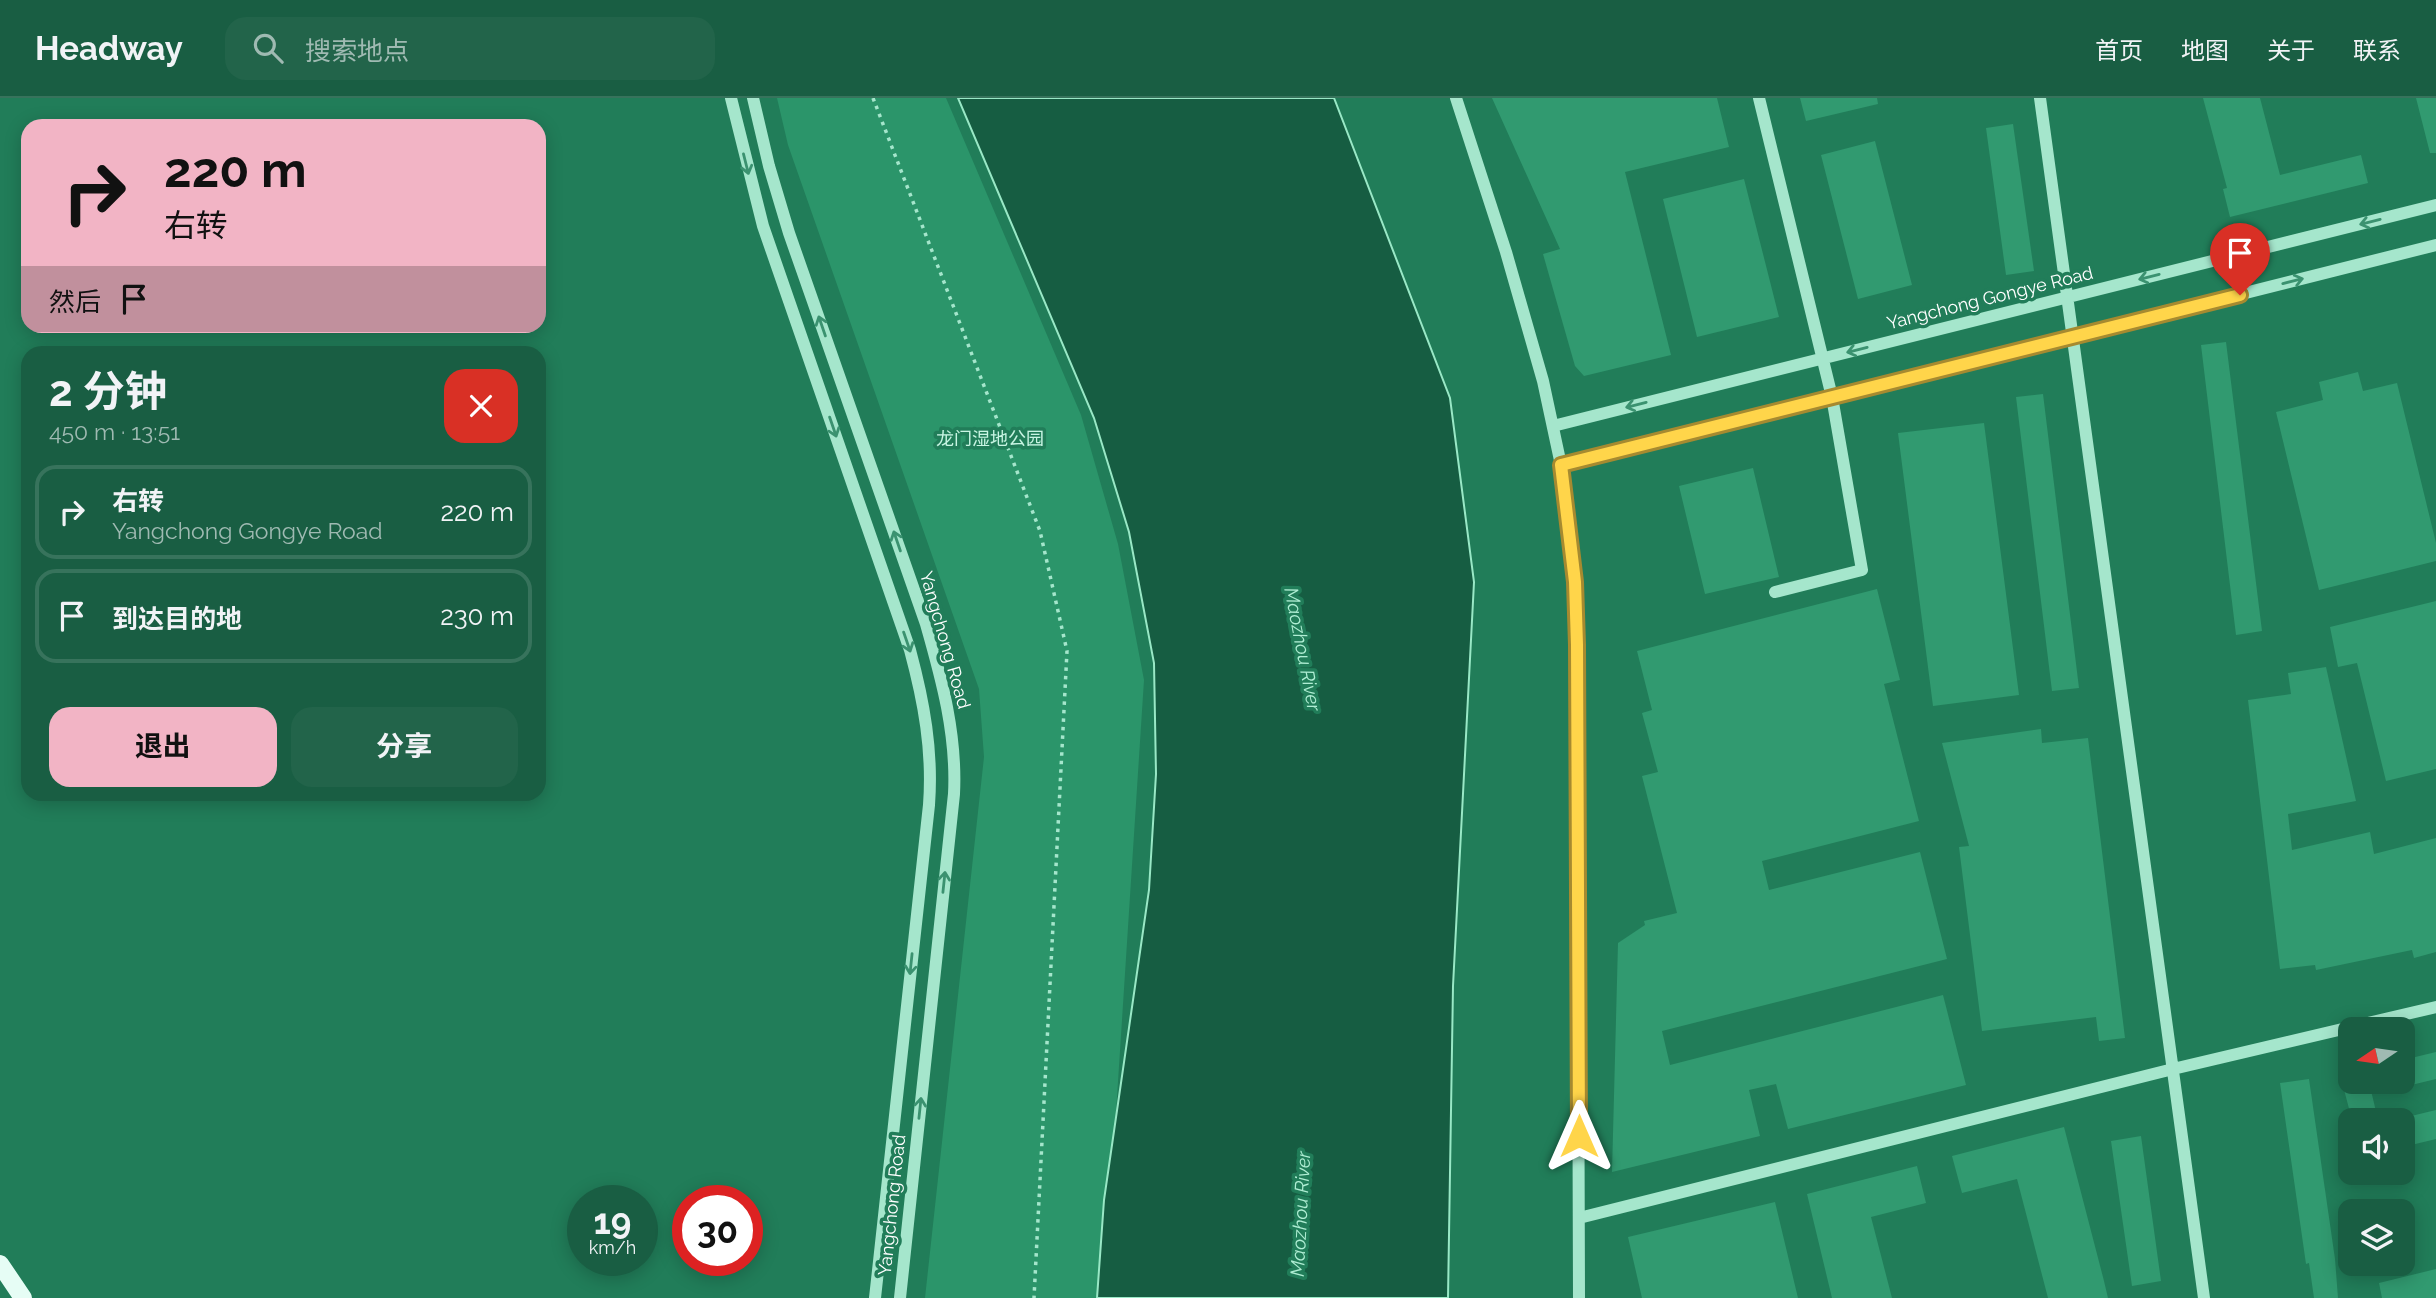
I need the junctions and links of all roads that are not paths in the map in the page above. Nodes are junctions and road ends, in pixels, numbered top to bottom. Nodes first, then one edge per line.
1 (731, 98) edge
2 (754, 98) edge
3 (1456, 98) edge
4 (1759, 98) edge
5 (2040, 98) edge
6 (2436, 205) edge
7 (2436, 245) edge
8 (2067, 297) junction
9 (2073, 336) junction
10 (1823, 358) junction
11 (1832, 397) junction
12 (1553, 426) junction
13 (1561, 465) junction
14 (1775, 592) dead end
15 (2436, 1007) edge
16 (2173, 1069) junction
17 (1579, 1218) junction
18 (0, 1264) edge
19 (23, 1298) edge
20 (875, 1298) edge
21 (900, 1298) edge
22 (1579, 1298) edge
23 (2204, 1298) edge

1 -> 20 street, Yangchong Road
21 -> 2 street, Yangchong Road
3 - 12 street
4 - 10 street
5 - 8 street
6 -> 8 street, Yangchong Gongye Road
9 -> 7 street
8 - 9 street
8 -> 10 street, Yangchong Gongye Road
9 - 11 street
9 - 16 street
10 - 11 street
10 -> 12 street, Yangchong Gongye Road
11 - 13 street
11 - 14 street
12 - 13 street
13 - 17 street
15 - 16 street
16 - 17 street
16 - 23 street
17 - 22 street
18 - 19 main road

